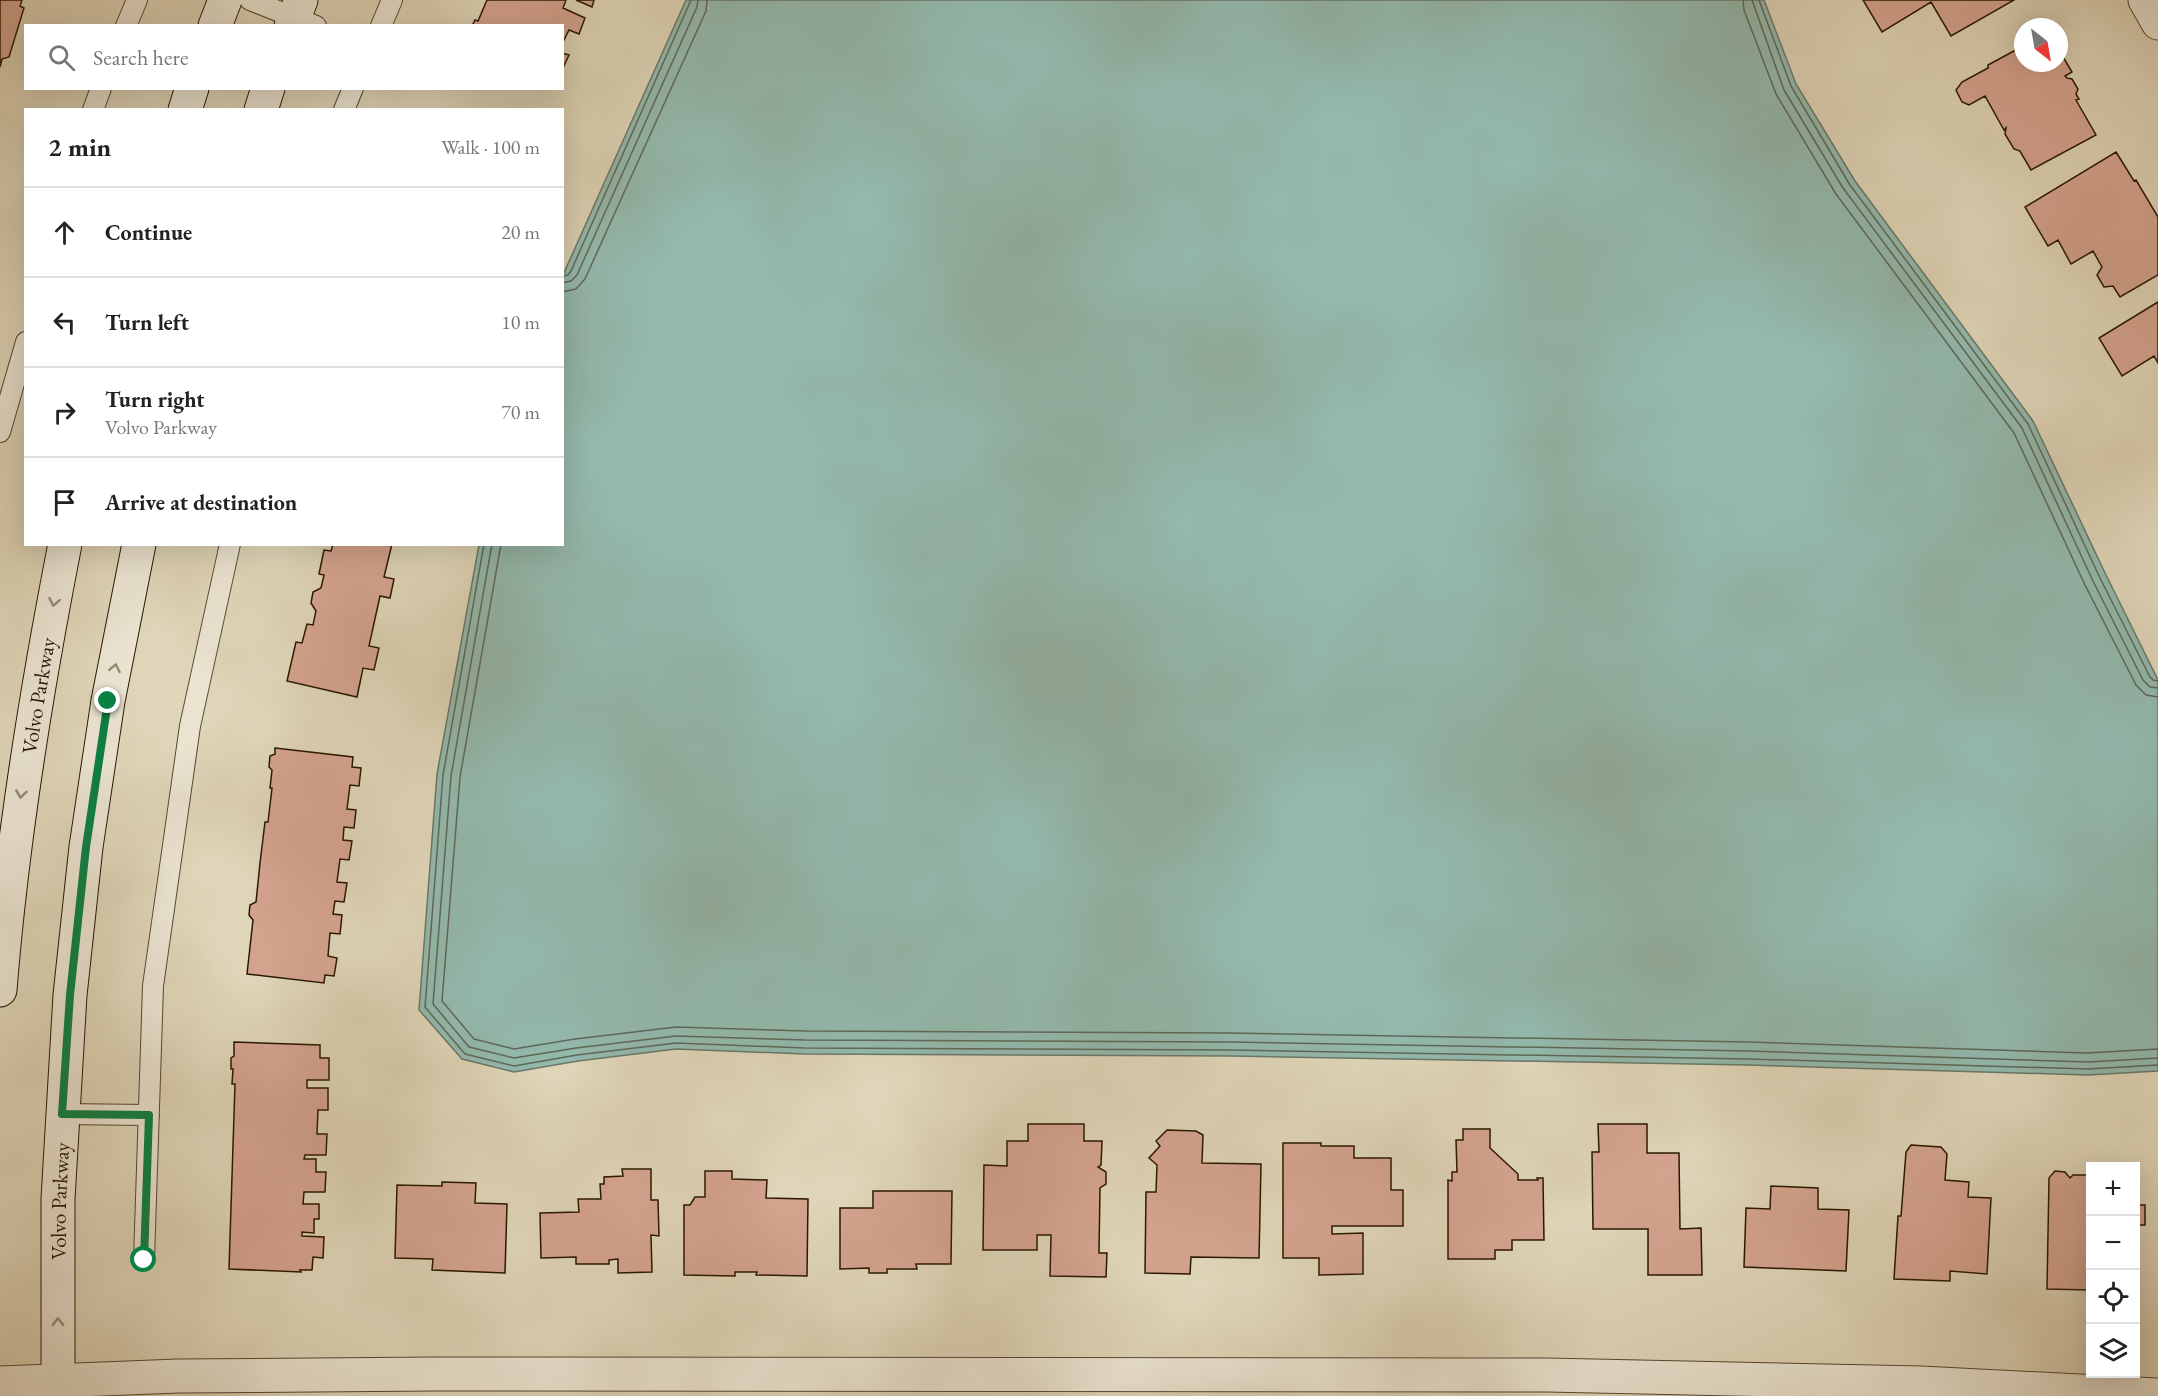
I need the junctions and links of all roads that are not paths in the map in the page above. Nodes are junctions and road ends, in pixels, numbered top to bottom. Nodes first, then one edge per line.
1 (136, 0) edge
2 (225, 0) edge
3 (250, 0) edge
4 (392, 0) edge
5 (2145, 0) edge
6 (301, 17) edge
7 (2158, 23) edge
8 (127, 24) edge
9 (216, 24) edge
10 (382, 24) edge
11 (100, 90) edge
12 (191, 90) edge
13 (267, 90) edge
14 (352, 90) edge
15 (94, 108) edge
16 (186, 108) edge
17 (262, 108) edge
18 (345, 108) edge
19 (24, 349) edge
20 (0, 432) edge
21 (65, 546) edge
22 (139, 546) edge
23 (230, 546) edge
24 (0, 990) edge
25 (62, 1114) junction
26 (149, 1115) junction
27 (144, 1260) dead end
28 (0, 1383) edge
29 (58, 1388) edge
30 (2158, 1395) edge

1 - 8 lane
2 - 9 street
3 - 6 lane
4 - 10 lane
5 - 7 street
11 - 15 lane
12 - 16 street
13 - 17 street
14 - 18 lane
19 - 20 lane
21 -> 24 street, Volvo Parkway
25 -> 22 street, Volvo Parkway
23 - 26 lane
25 - 26 lane
29 -> 25 street, Volvo Parkway
26 - 27 lane
28 - 29 street
29 - 30 street

